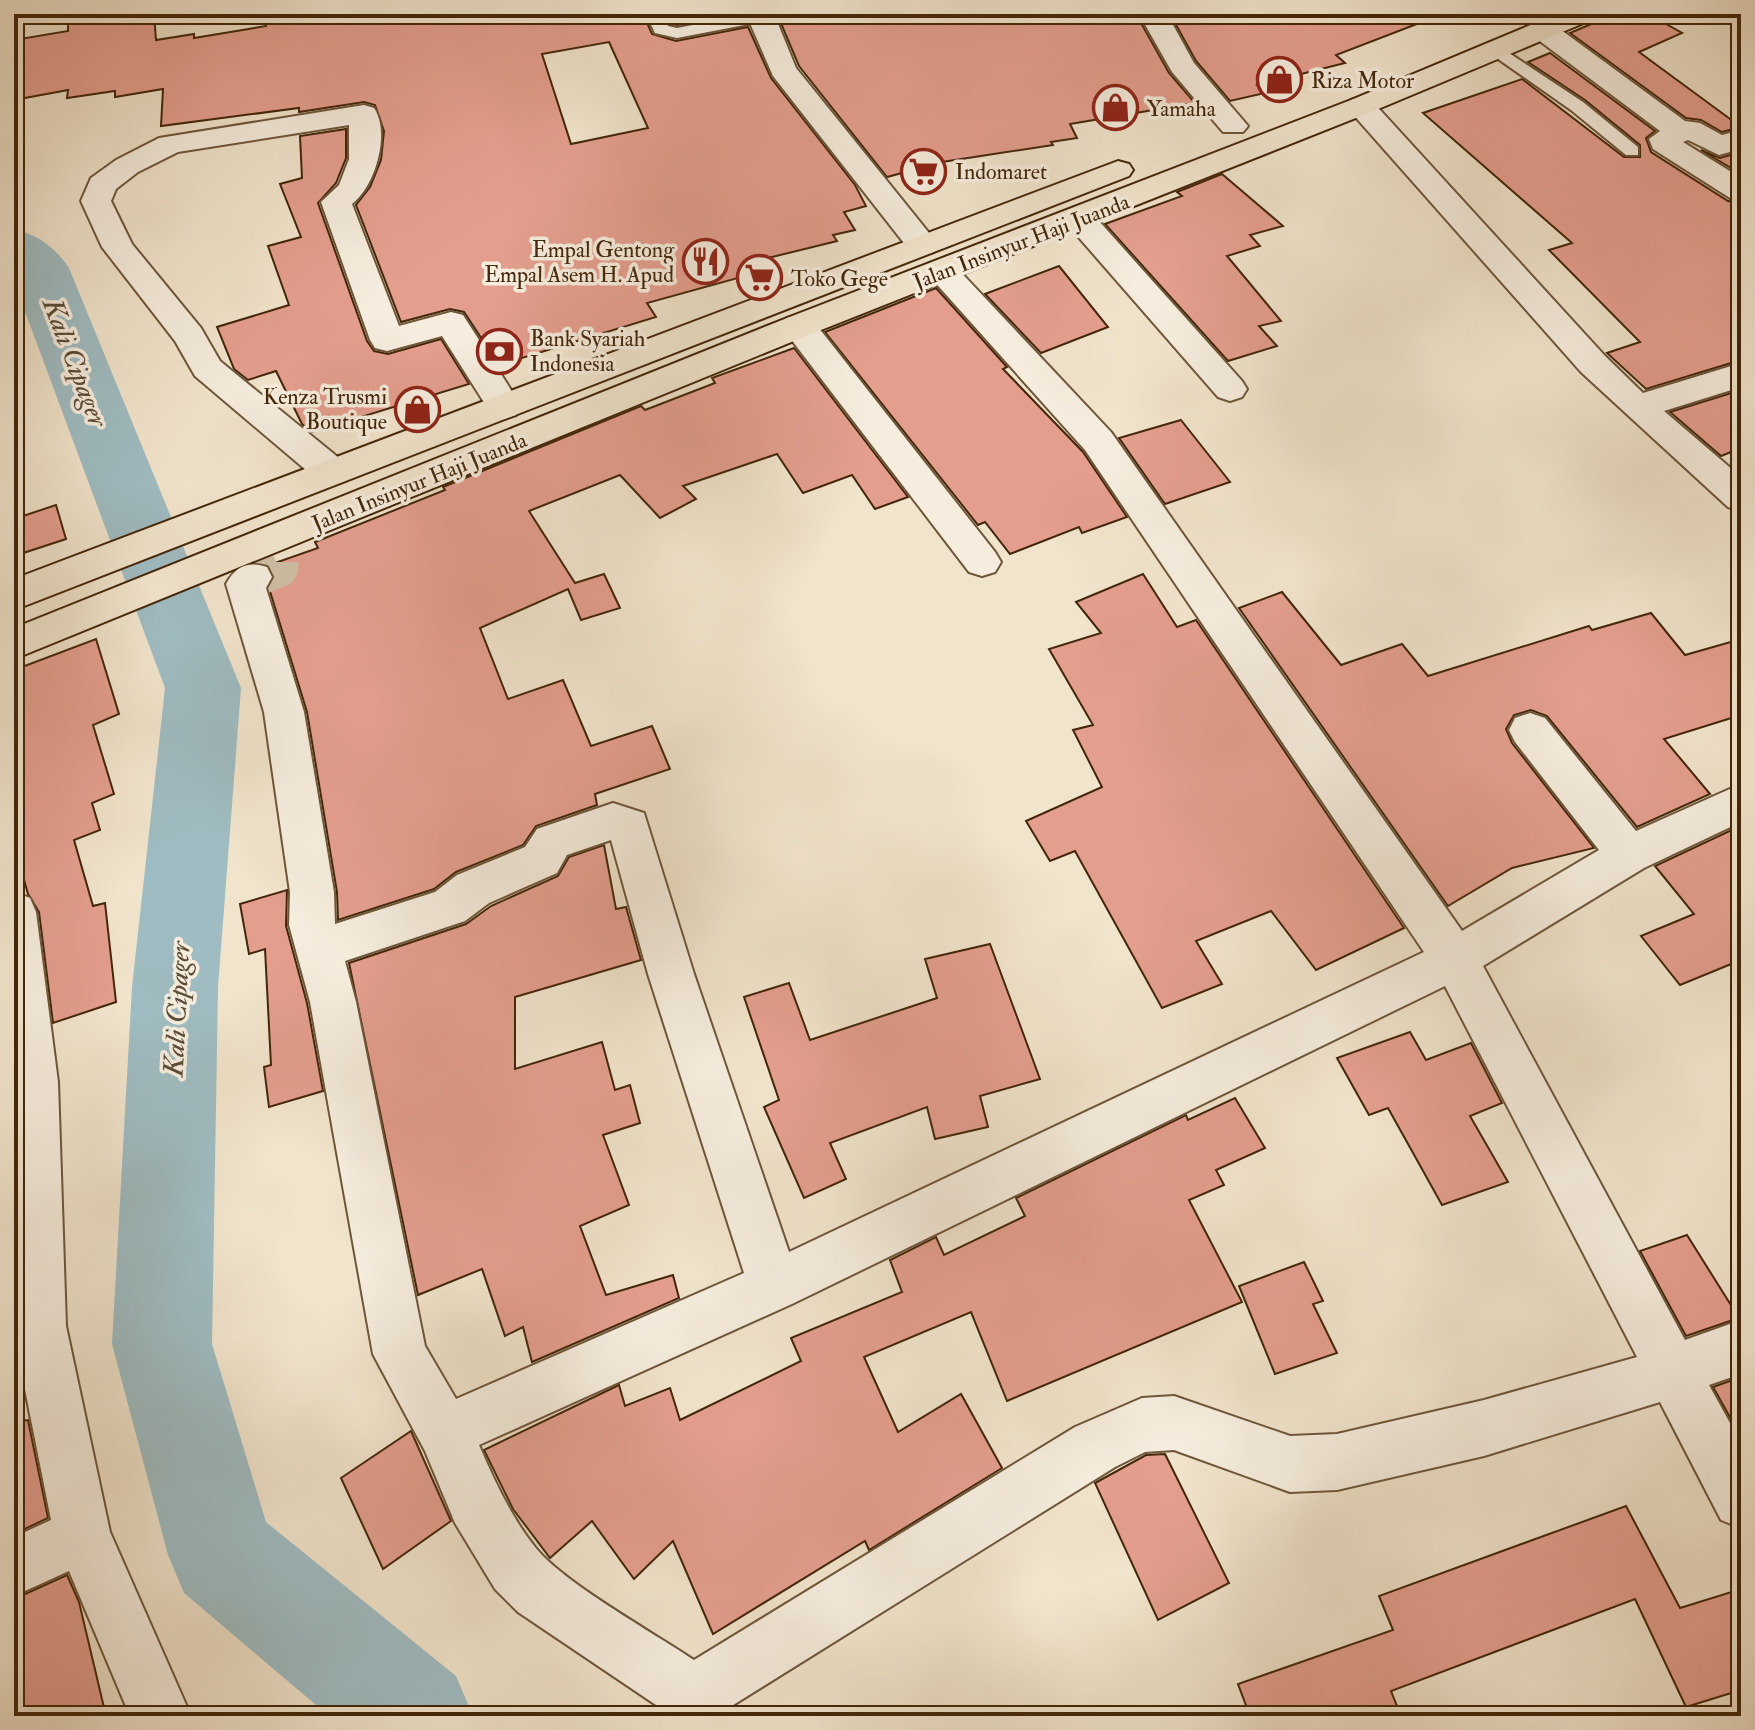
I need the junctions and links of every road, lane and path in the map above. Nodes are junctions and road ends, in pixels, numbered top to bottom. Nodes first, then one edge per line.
1 (654, 14) edge
2 (1153, 14) edge
3 (1511, 14) edge
4 (1581, 14) edge
5 (760, 16) edge
6 (1543, 30) junction
7 (1497, 50) junction
8 (1361, 106) junction
9 (1233, 126) junction
10 (1681, 133) junction
11 (1741, 139) edge
12 (1632, 151) dead end
13 (1741, 191) edge
14 (1079, 218) junction
15 (932, 258) junction
16 (799, 326) junction
17 (1741, 375) edge
18 (1230, 389) dead end
19 (504, 407) junction
20 (1637, 407) junction
21 (332, 472) junction
22 (1741, 498) edge
23 (262, 558) junction
24 (982, 562) dead end
25 (14, 595) edge
26 (14, 644) edge
27 (1530, 730) dead end
28 (1741, 802) edge
29 (1629, 855) junction
30 (16, 939) edge
31 (321, 949) junction
32 (1455, 959) junction
33 (24, 1086) edge
34 (774, 1286) junction
35 (1741, 1347) edge
36 (1672, 1374) junction
37 (445, 1432) junction
38 (1741, 1500) edge
39 (82, 1535) junction
40 (14, 1567) edge
41 (161, 1716) edge

1 - 5 lane
2 - 9 street
3 - 9 highway, Jalan Insinyur Haji Juanda
4 - 6 highway, Jalan Insinyur Haji Juanda
5 - 15 street
6 - 7 highway, Jalan Insinyur Haji Juanda
6 - 10 street
7 - 8 highway, Jalan Insinyur Haji Juanda
7 - 12 lane
8 - 14 highway, Jalan Insinyur Haji Juanda
8 - 20 street
9 - 15 highway, Jalan Insinyur Haji Juanda
10 - 11 street
10 - 13 street
14 - 15 highway, Jalan Insinyur Haji Juanda
14 - 18 street
15 - 16 highway, Jalan Insinyur Haji Juanda
15 - 19 highway, Jalan Insinyur Haji Juanda
15 - 32 street
16 - 23 highway, Jalan Insinyur Haji Juanda
16 - 24 street
17 - 20 street
19 - 21 highway, Jalan Insinyur Haji Juanda
19 - 21 street
20 - 22 street
21 - 25 highway, Jalan Insinyur Haji Juanda
23 - 26 highway, Jalan Insinyur Haji Juanda
23 - 31 street
27 - 29 street
28 - 29 street
29 - 32 street
30 - 33 street
31 - 34 street
31 - 37 street
32 - 34 street
32 - 36 street
33 - 39 street
34 - 37 street
35 - 36 street
36 - 37 street
36 - 38 street
39 - 40 street
39 - 41 street

